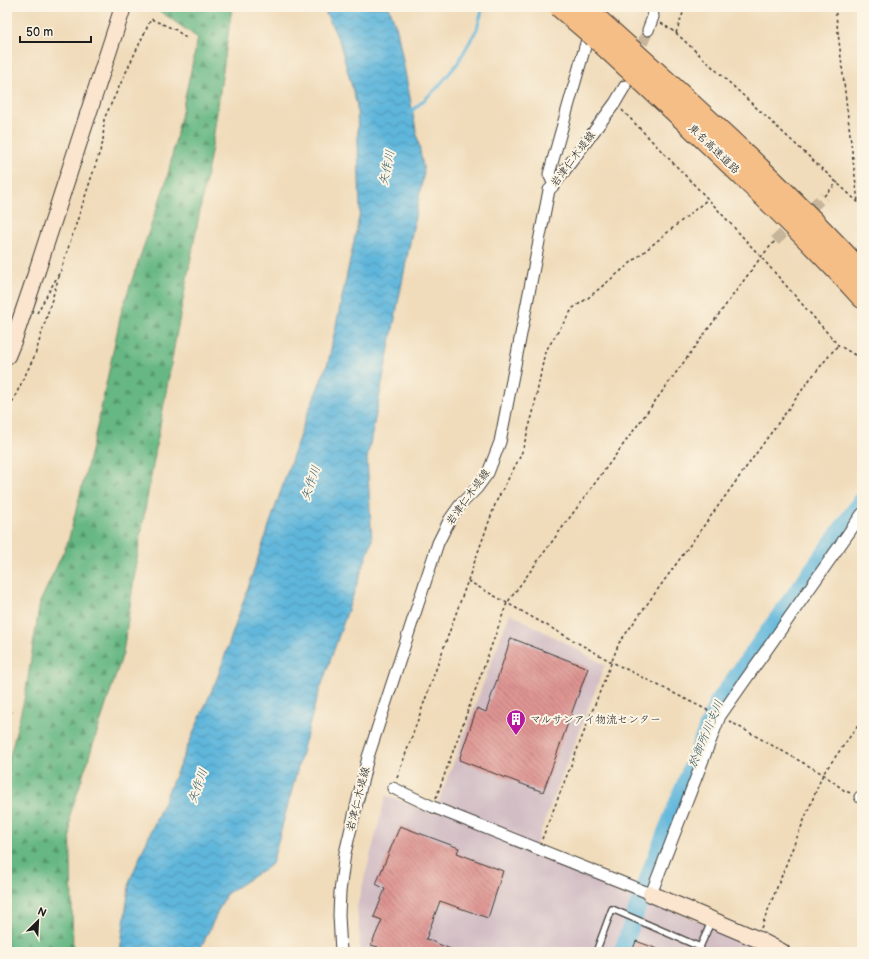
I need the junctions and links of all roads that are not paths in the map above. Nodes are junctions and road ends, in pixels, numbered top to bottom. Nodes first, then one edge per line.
1 (123, 7) edge
2 (559, 7) edge
3 (584, 7) edge
4 (653, 12) edge
5 (597, 22) edge
6 (648, 30) tunnel mouth
7 (625, 86) dead end
8 (554, 186) junction
9 (862, 272) edge
10 (862, 298) edge
11 (7, 356) edge
12 (862, 514) edge
13 (393, 788) road end
14 (651, 894) junction
15 (712, 920) junction
16 (701, 949) edge
17 (776, 950) edge
18 (341, 952) edge
19 (596, 952) edge

1 - 11 street
2 - 5 highway, 東名高速道路, bridge
3 - 5 highway, 東名高速道路, bridge
4 - 6 street
5 - 8 street
5 - 9 highway, 東名高速道路
5 - 10 highway, 東名高速道路
7 - 8 street, 岩津仁木堤線
8 - 18 street, 岩津仁木堤線
12 - 14 street
13 - 14 street
14 - 15 street
15 - 16 lane
15 - 17 street
16 - 19 lane

